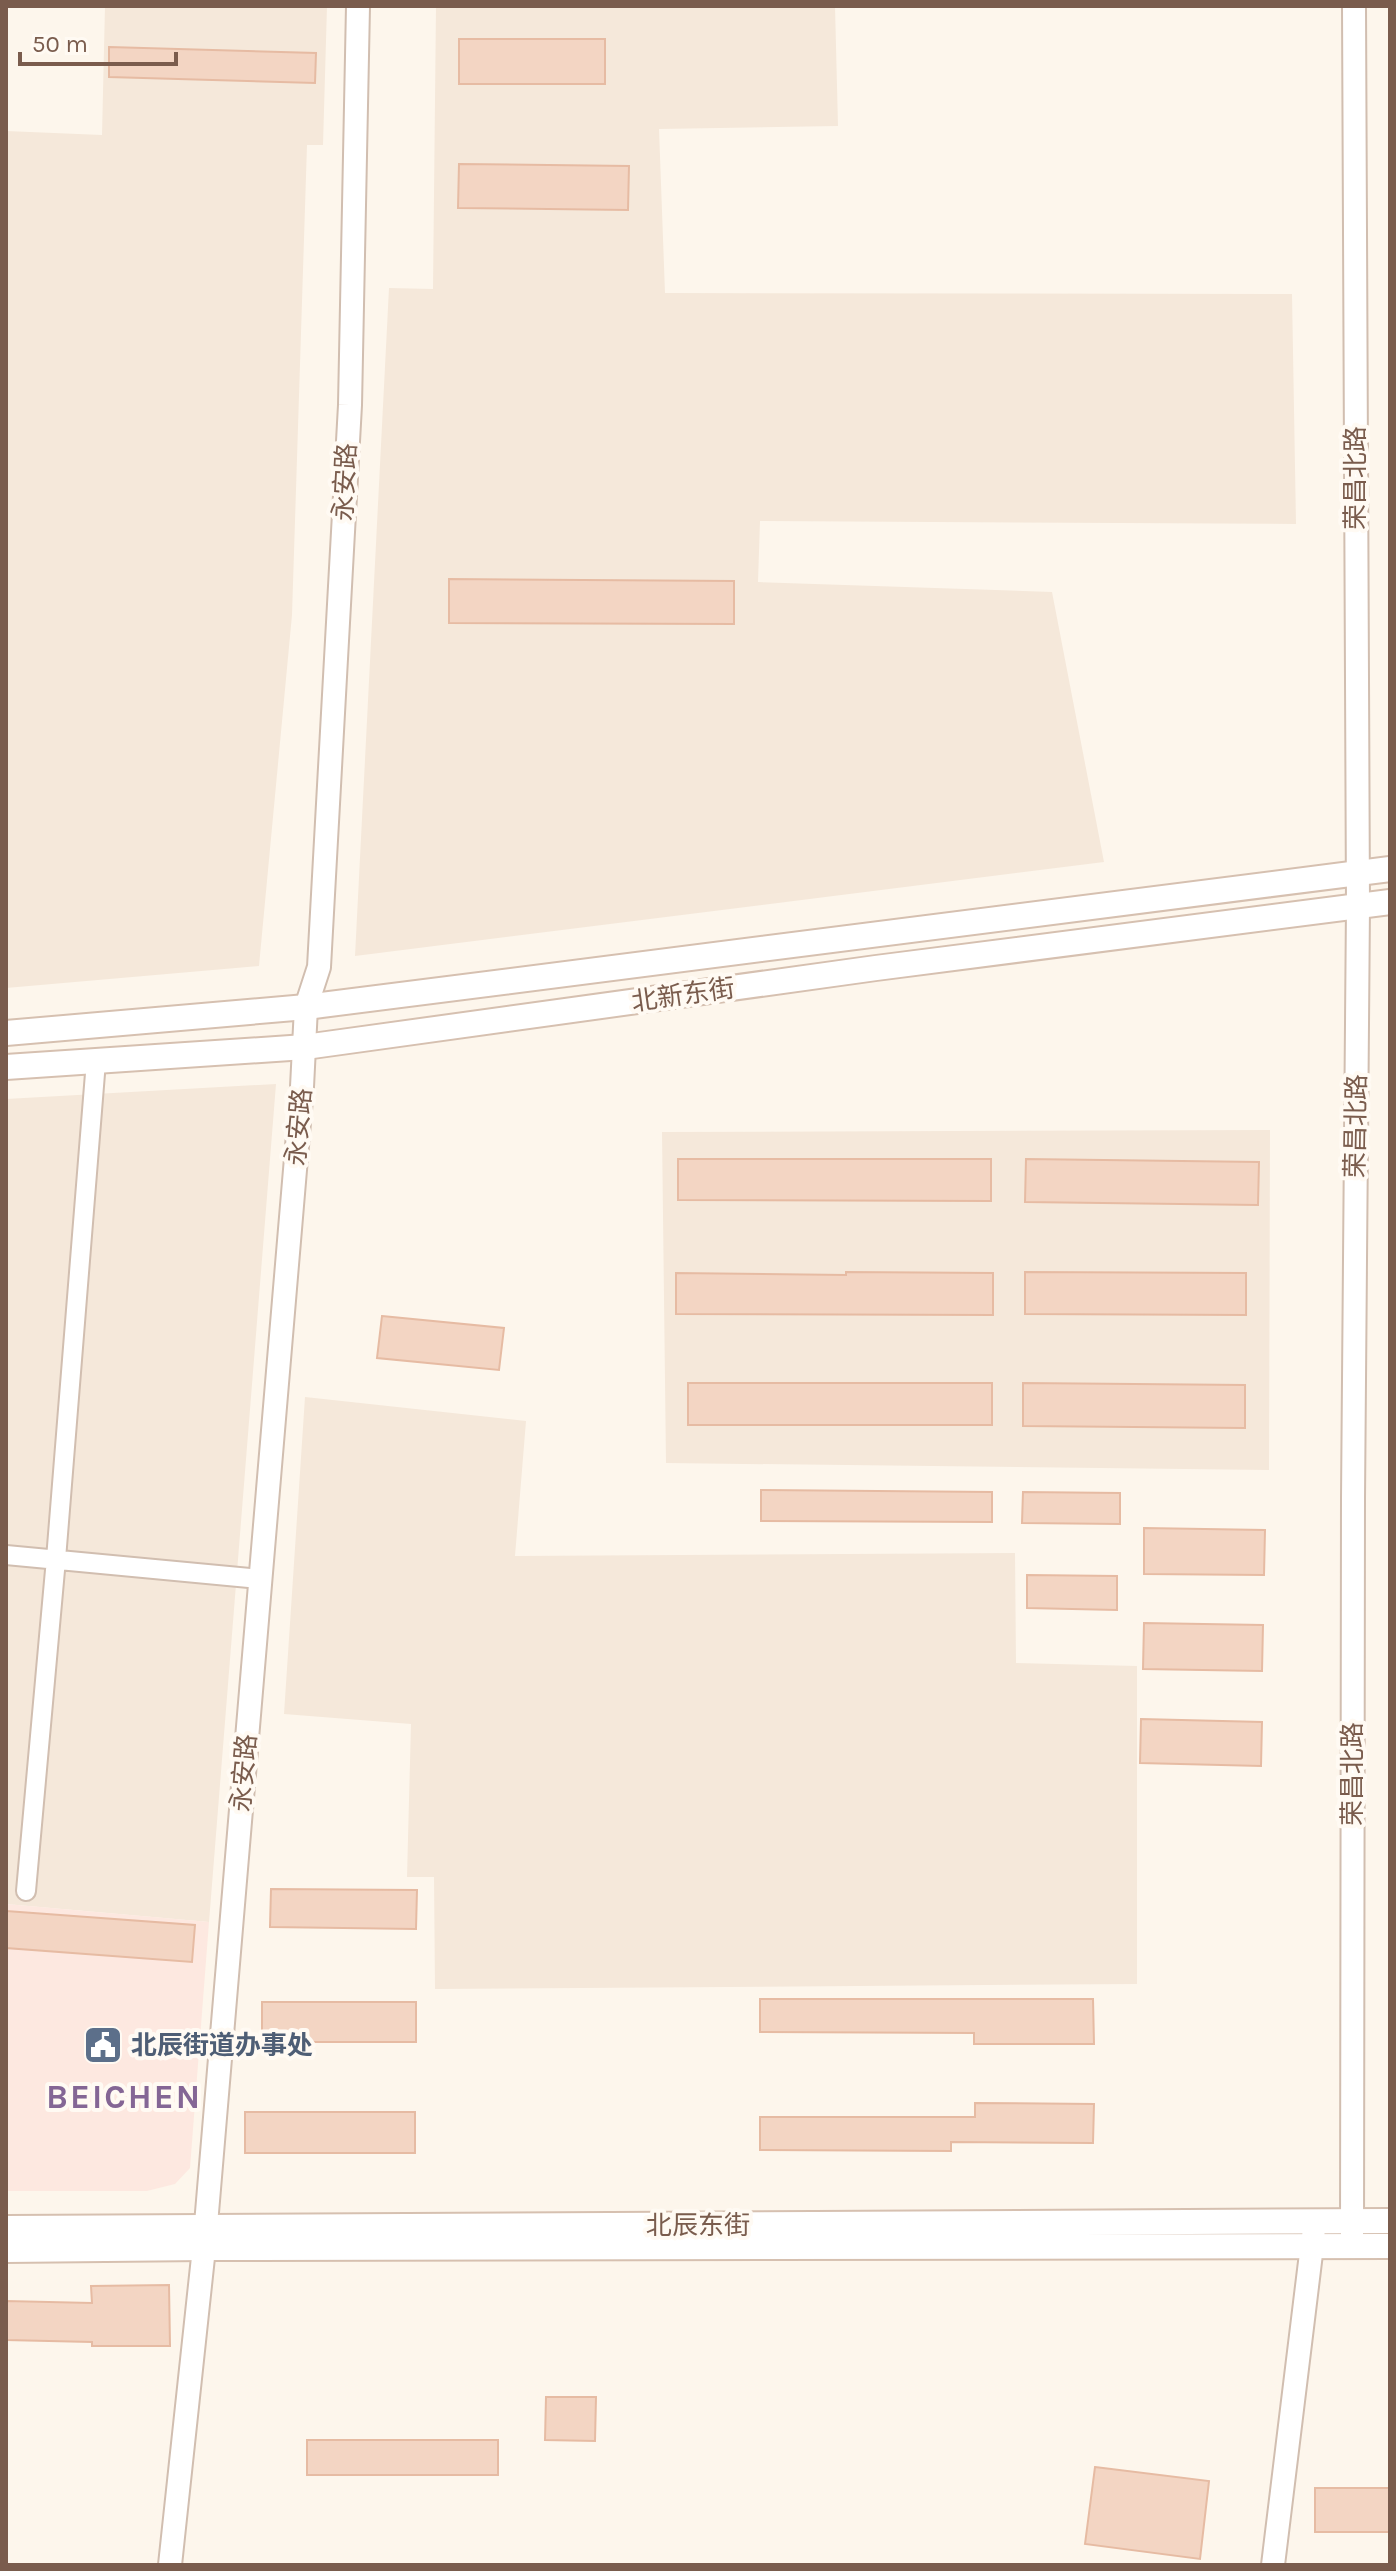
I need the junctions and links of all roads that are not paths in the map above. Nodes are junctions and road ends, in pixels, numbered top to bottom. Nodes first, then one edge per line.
1 (358, 6) edge
2 (1354, 6) edge
3 (1390, 869) edge
4 (1358, 872) junction
5 (1390, 902) edge
6 (1358, 905) junction
7 (872, 934) junction
8 (876, 968) junction
9 (306, 1007) junction
10 (6, 1033) edge
11 (305, 1047) junction
12 (96, 1061) junction
13 (6, 1067) edge
14 (6, 1555) edge
15 (56, 1559) junction
16 (260, 1579) junction
17 (26, 1891) dead end
18 (1390, 2221) edge
19 (1315, 2222) junction
20 (1352, 2222) junction
21 (6, 2228) edge
22 (205, 2238) junction
23 (1390, 2246) edge
24 (1352, 2247) junction
25 (6, 2250) edge
26 (170, 2565) edge
27 (1273, 2565) edge

1 - 9 street, 永安路
2 - 4 street, 荣昌北路
3 - 4 main road, 北新东街
4 - 6 street, 荣昌北路
4 - 7 main road, 北新东街
5 - 6 main road, 北新东街
6 - 8 main road, 北新东街
6 - 20 street, 荣昌北路
7 - 8 street
7 - 9 main road, 北新东街
8 - 11 main road, 北新东街
9 - 10 main road, 北新东街
9 - 11 street, 永安路
11 - 12 main road, 北新东街
11 - 16 street, 永安路
12 - 13 main road, 北新东街
12 - 15 street
14 - 15 street
15 - 16 street
15 - 17 street
16 - 22 street, 永安路
18 - 20 main road, 北辰东街
19 - 20 main road, 北辰东街
19 - 22 main road, 北辰东街
19 - 27 street
20 - 24 street, 荣昌北路
21 - 22 main road, 北辰东街
22 - 24 main road, 北辰东街
22 - 25 main road, 北辰东街
22 - 26 street, 永安路
23 - 24 main road, 北辰东街

